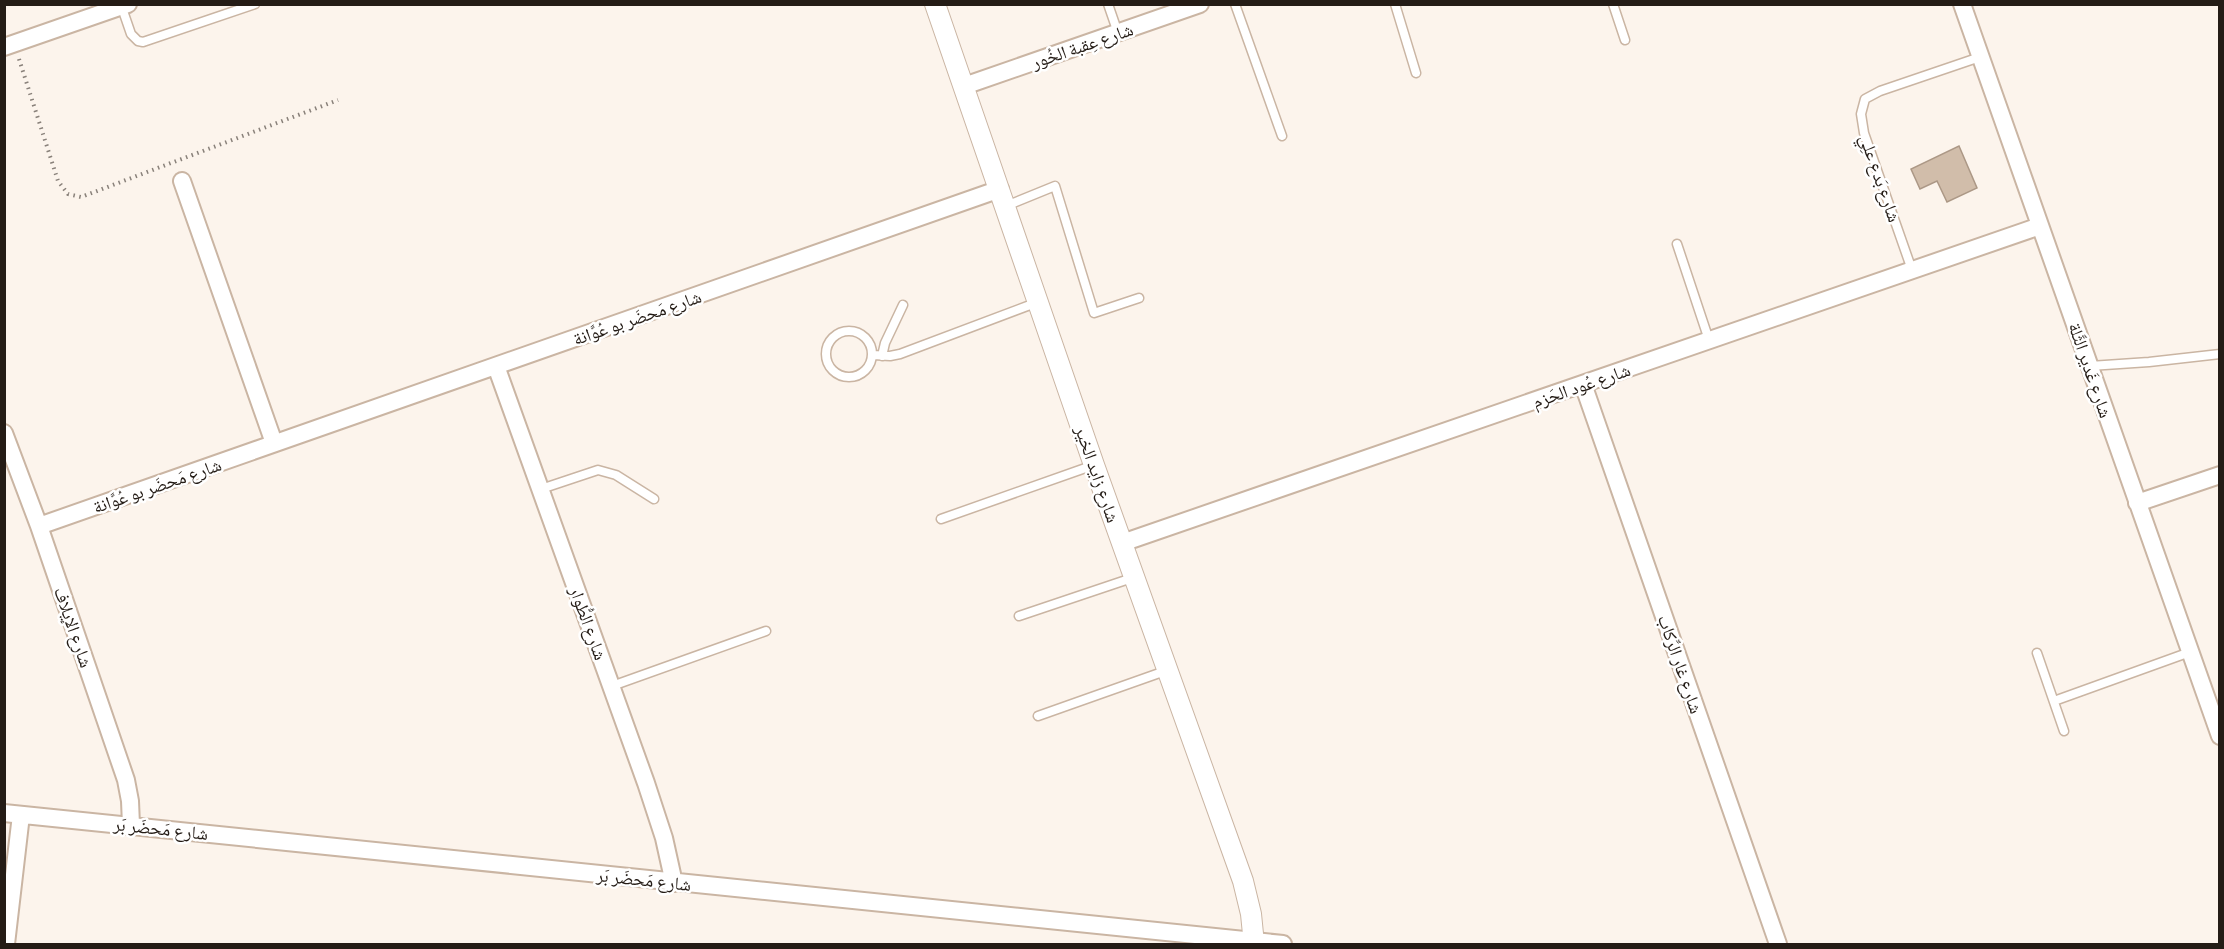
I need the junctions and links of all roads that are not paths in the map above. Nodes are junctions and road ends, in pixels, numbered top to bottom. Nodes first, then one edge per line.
1 (255, 4) edge
2 (935, 4) edge
3 (1108, 4) edge
4 (1200, 4) edge
5 (1235, 4) edge
6 (1395, 4) edge
7 (1613, 4) edge
8 (1962, 4) edge
9 (124, 5) edge
10 (1118, 33) junction
11 (1625, 40) dead end
12 (10, 46) edge
13 (1980, 57) junction
14 (1416, 73) dead end
15 (964, 86) junction
16 (1282, 136) dead end
17 (182, 181) dead end
18 (1002, 197) junction
19 (2040, 226) junction
20 (1677, 244) dead end
21 (1912, 270) junction
22 (1138, 298) dead end
23 (1038, 302) junction
24 (903, 305) dead end
25 (1709, 340) junction
26 (2220, 354) edge
27 (877, 356) junction
28 (496, 366) junction
29 (2089, 366) junction
30 (1583, 384) junction
31 (4, 433) edge
32 (274, 443) junction
33 (1094, 465) junction
34 (2220, 475) edge
35 (541, 489) junction
36 (654, 499) dead end
37 (2138, 503) junction
38 (940, 519) dead end
39 (39, 526) junction
40 (1122, 543) junction
41 (1134, 577) junction
42 (1019, 616) dead end
43 (766, 632) dead end
44 (2190, 652) junction
45 (2037, 653) dead end
46 (1168, 670) junction
47 (612, 686) junction
48 (2054, 701) junction
49 (1038, 716) dead end
50 (2064, 730) dead end
51 (2220, 736) edge
52 (13, 814) edge
53 (131, 825) junction
54 (674, 883) junction
55 (1254, 943) edge
56 (6, 945) edge
57 (1283, 945) edge
58 (1778, 945) edge

1 - 9 lane
2 - 15 street, شارع زايد الخير
3 - 10 lane
4 - 10 street, شارع عِقبة الخُور
5 - 16 lane
6 - 14 lane
7 - 11 lane
8 - 13 street, شارع غَدير الثَّلة
9 - 12 street
10 - 15 street, شارع عِقبة الخُور
13 - 19 street, شارع غَدير الثَّلة
13 - 21 lane, شارع بَدع علِي
15 - 18 street, شارع زايد الخير
17 - 32 street
18 - 22 lane
18 - 23 street, شارع زايد الخير
18 - 28 street, شارع مَحضَر بو عُوَّانة
19 - 21 street, شارع عُود الحَزم
19 - 29 street, شارع غَدير الثَّلة
20 - 25 lane
21 - 25 street, شارع عُود الحَزم
23 - 27 lane
23 - 33 street, شارع زايد الخير
24 - 27 lane
25 - 30 street, شارع عُود الحَزم
26 - 29 lane
27 - 27 lane
28 - 32 street, شارع مَحضَر بو عُوَّانة
28 - 35 street, شارع الطُّوار
29 - 37 street, شارع غَدير الثَّلة
30 - 40 street, شارع عُود الحَزم
30 - 58 street, شارع غار الرِّكاب
31 - 39 street, شارع الإيلاف
32 - 39 street, شارع مَحضَر بو عُوَّانة
33 - 38 lane
33 - 40 street, شارع زايد الخير
34 - 37 street
35 - 36 lane
35 - 47 street, شارع الطُّوار
37 - 44 street, شارع غَدير الثَّلة
39 - 53 street, شارع الإيلاف
40 - 41 street, شارع زايد الخير
41 - 42 lane
41 - 46 street, شارع زايد الخير
43 - 47 lane
44 - 48 lane
44 - 51 street, شارع غَدير الثَّلة
45 - 48 lane
46 - 49 lane
46 - 55 street, شارع زايد الخير
47 - 54 street, شارع الطُّوار
48 - 50 lane
52 - 53 street, شارع مَحضَر بَر
52 - 56 street
53 - 54 street, شارع مَحضَر بَر
54 - 55 street, شارع مَحضَر بَر
55 - 57 street, شارع مَحضَر بَر

